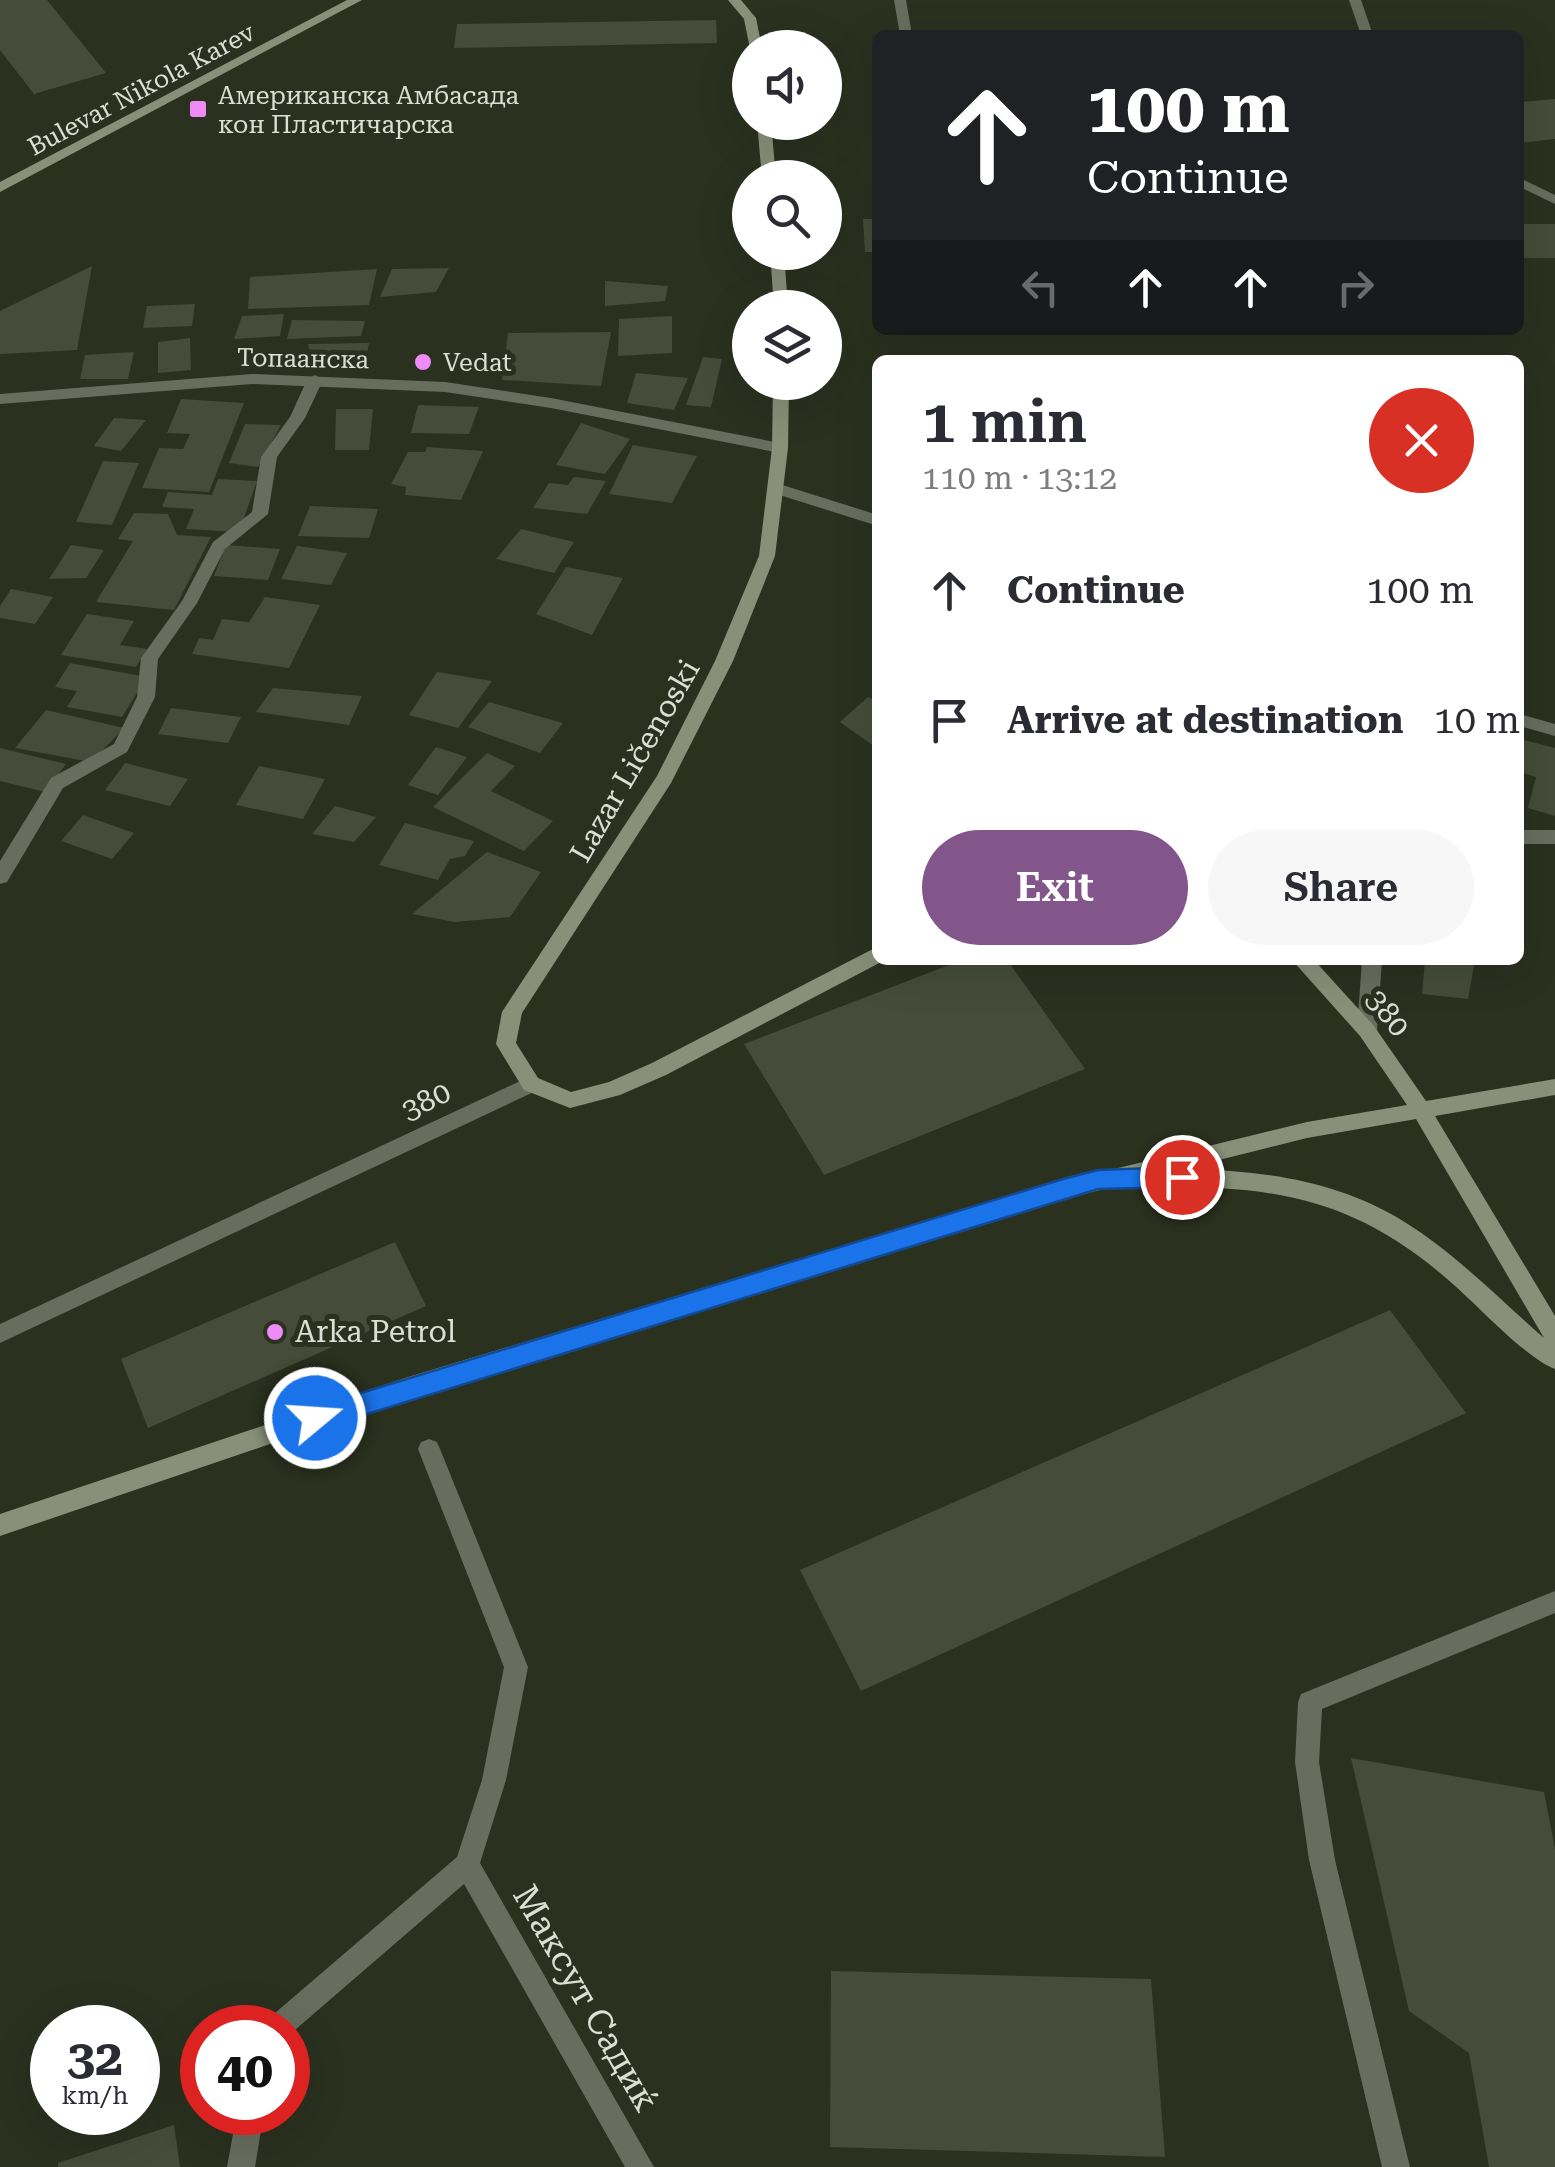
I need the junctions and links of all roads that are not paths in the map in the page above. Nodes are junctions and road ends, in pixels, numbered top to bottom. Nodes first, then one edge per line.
1 (356, 0) edge
2 (900, 0) edge
3 (1356, 0) edge
4 (738, 1) edge
5 (755, 30) edge
6 (905, 30) edge
7 (1365, 30) edge
8 (1524, 184) edge
9 (0, 188) edge
10 (1524, 201) edge
11 (1555, 202) edge
12 (315, 380) junction
13 (0, 399) edge
14 (781, 400) edge
15 (780, 448) junction
16 (776, 488) junction
17 (872, 518) edge
18 (1524, 721) edge
19 (1555, 730) edge
20 (1524, 837) edge
21 (1555, 837) edge
22 (0, 877) edge
23 (872, 958) edge
24 (1307, 965) edge
25 (1372, 965) edge
26 (1367, 1032) junction
27 (531, 1084) junction
28 (1555, 1086) edge
29 (1420, 1108) junction
30 (1098, 1180) junction
31 (1, 1335) edge
32 (1555, 1336) edge
33 (1555, 1358) edge
34 (429, 1449) dead end
35 (0, 1526) edge
36 (1555, 1602) edge
37 (467, 1866) junction
38 (304, 2005) edge
39 (247, 2135) edge
40 (241, 2167) edge
41 (640, 2167) edge
42 (1396, 2167) edge

1 - 9 street, Bulevar Nikola Karev
2 - 6 street
3 - 7 street
4 - 5 street
8 - 11 street
10 - 11 street
12 - 13 street, Топаанска
12 - 15 street, Топаанска
12 - 22 street
14 - 15 street, Lazar Ličenoski
15 - 16 street, Lazar Ličenoski
16 - 17 street
16 - 27 street, Lazar Ličenoski
18 - 19 street
20 - 21 street
23 - 27 street
24 - 26 street, 380
25 - 26 street
26 - 29 street, 380
27 - 31 street, 380
28 - 29 street
29 - 30 street
29 - 32 street, 380
30 - 33 street
30 - 35 street
34 - 37 street
36 - 42 street
37 - 38 street
37 - 41 street, Максут Садиќ
39 - 40 street

